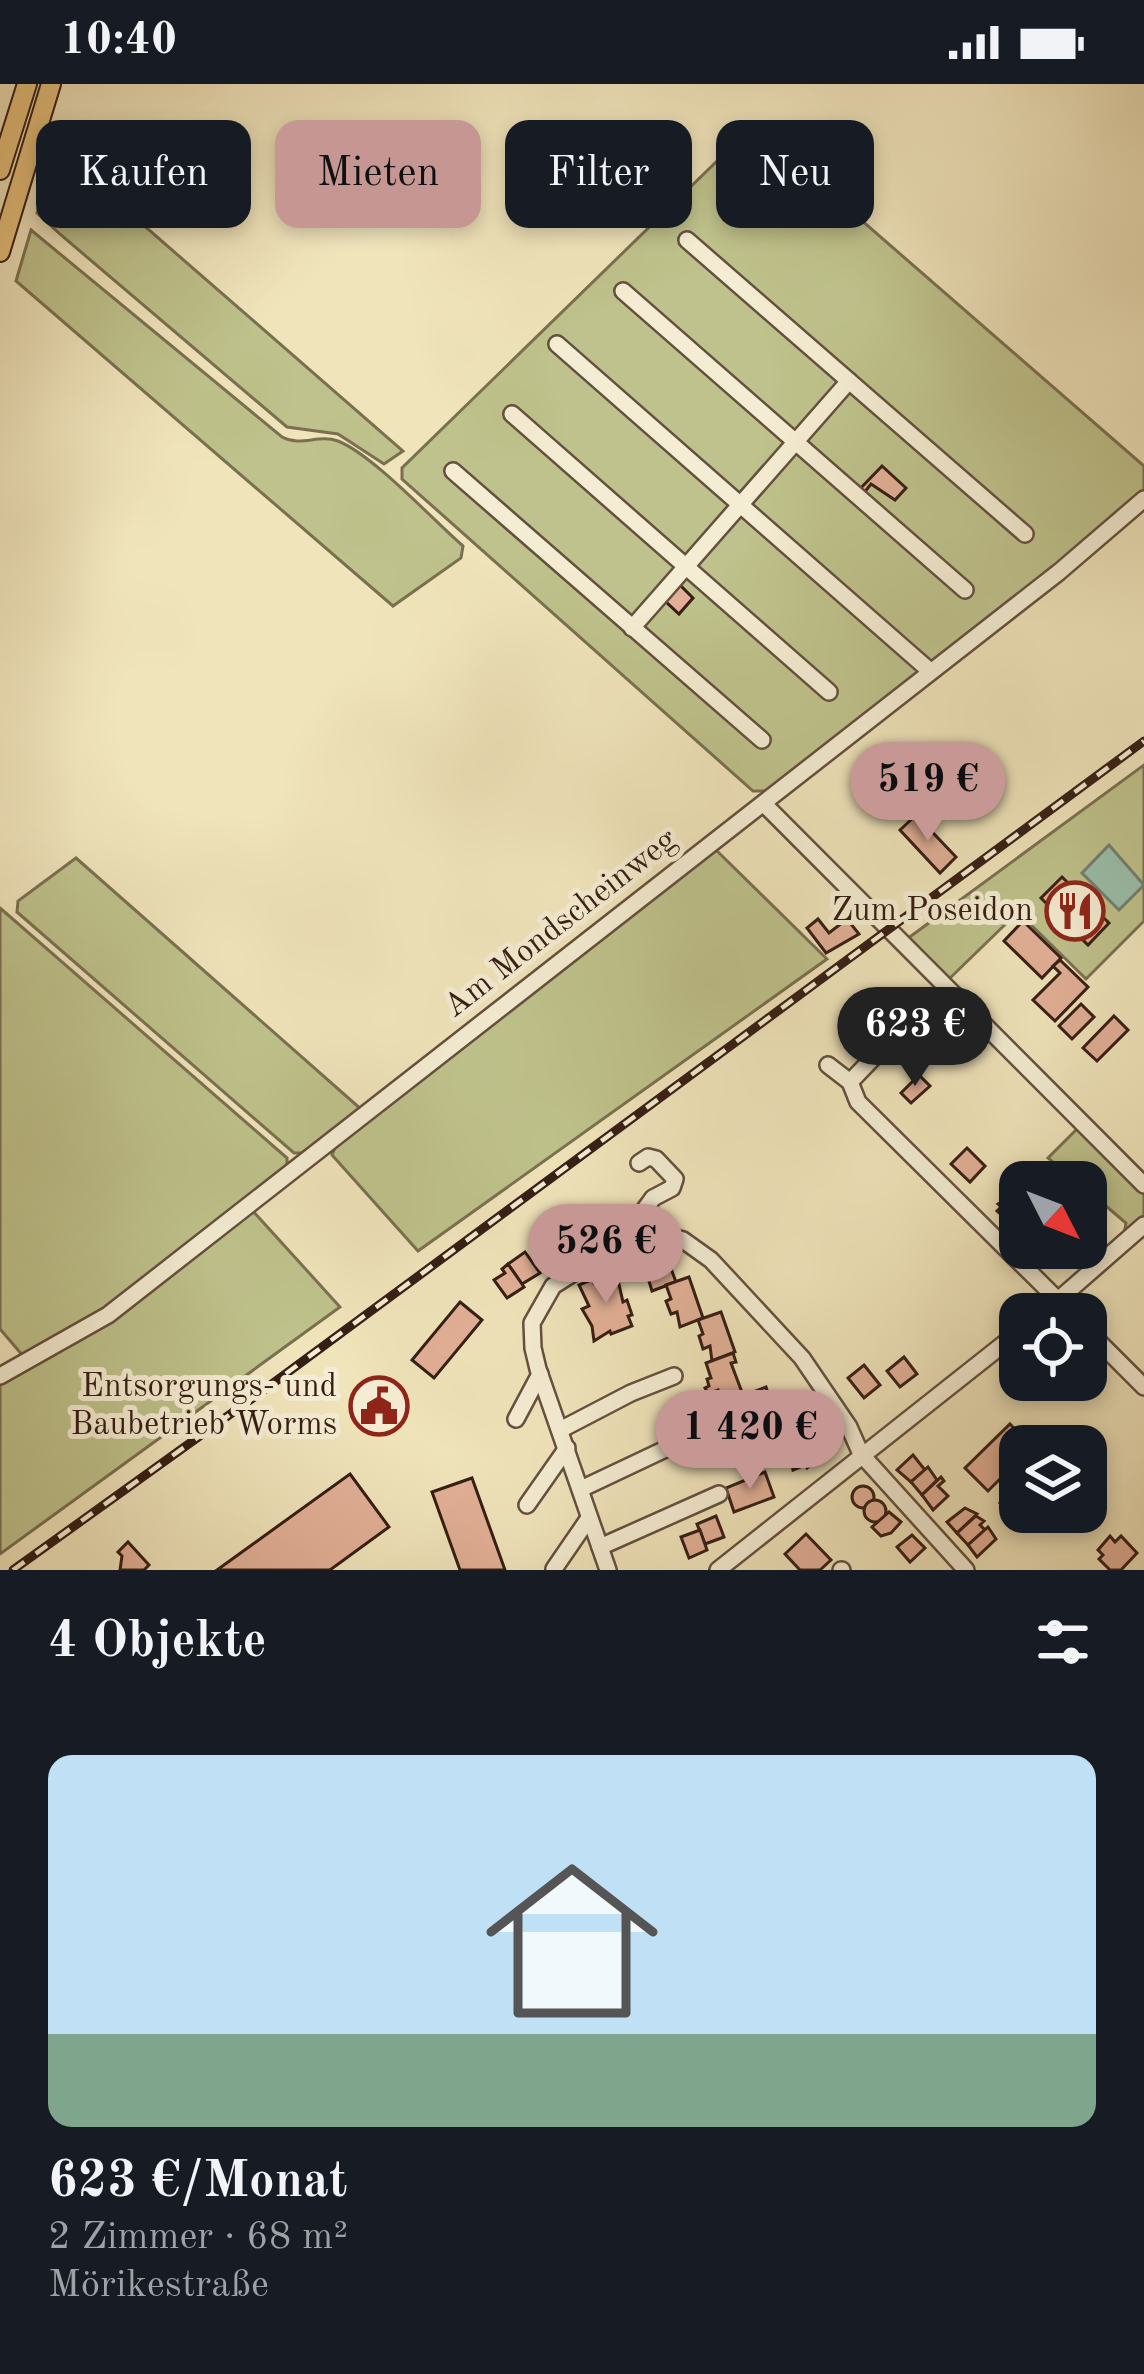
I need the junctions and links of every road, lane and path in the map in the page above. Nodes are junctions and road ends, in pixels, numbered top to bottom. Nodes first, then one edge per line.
1 (27, 84) edge
2 (51, 84) edge
3 (0, 170) edge
4 (687, 239) dead end
5 (0, 252) edge
6 (622, 290) dead end
7 (557, 344) dead end
8 (849, 381) junction
9 (512, 414) dead end
10 (795, 442) junction
11 (453, 471) dead end
12 (1144, 499) edge
13 (741, 504) junction
14 (1025, 534) dead end
15 (686, 567) junction
16 (965, 590) dead end
17 (632, 628) junction
18 (930, 671) junction
19 (830, 692) dead end
20 (761, 740) dead end
21 (764, 804) junction
22 (875, 1056) dead end
23 (828, 1066) dead end
24 (850, 1082) junction
25 (639, 1163) dead end
26 (1144, 1185) edge
27 (1144, 1225) edge
28 (648, 1232) junction
29 (1051, 1293) edge
30 (1068, 1293) edge
31 (999, 1347) edge
32 (1107, 1349) edge
33 (540, 1374) junction
34 (0, 1376) edge
35 (674, 1376) dead end
36 (1144, 1387) edge
37 (516, 1419) dead end
38 (560, 1430) junction
39 (695, 1435) dead end
40 (567, 1448) junction
41 (861, 1454) junction
42 (583, 1488) junction
43 (719, 1494) dead end
44 (527, 1505) dead end
45 (589, 1518) junction
46 (600, 1547) junction
47 (554, 1569) edge
48 (608, 1570) edge
49 (718, 1570) edge
50 (966, 1570) edge

1 - 3 main road
2 - 5 main road
4 - 8 street
6 - 10 street
7 - 13 street
8 - 10 street
8 - 14 street
9 - 15 street
10 - 13 street
10 - 16 street
11 - 17 street
12 - 18 street, Am Mondscheinweg
13 - 15 street
13 - 18 street
15 - 17 street
15 - 19 street
17 - 20 street
18 - 21 street, Am Mondscheinweg
21 - 26 street
21 - 34 street, Am Mondscheinweg
22 - 24 street
23 - 24 street
24 - 29 street
25 - 28 street
27 - 30 street
28 - 33 street
28 - 41 street
31 - 41 street
32 - 36 street
33 - 37 street
33 - 38 street
35 - 38 street
38 - 40 street
39 - 42 street
40 - 42 street
40 - 44 street
41 - 49 street
41 - 50 street
42 - 45 street
43 - 46 street
45 - 46 street
45 - 47 street
46 - 48 street

